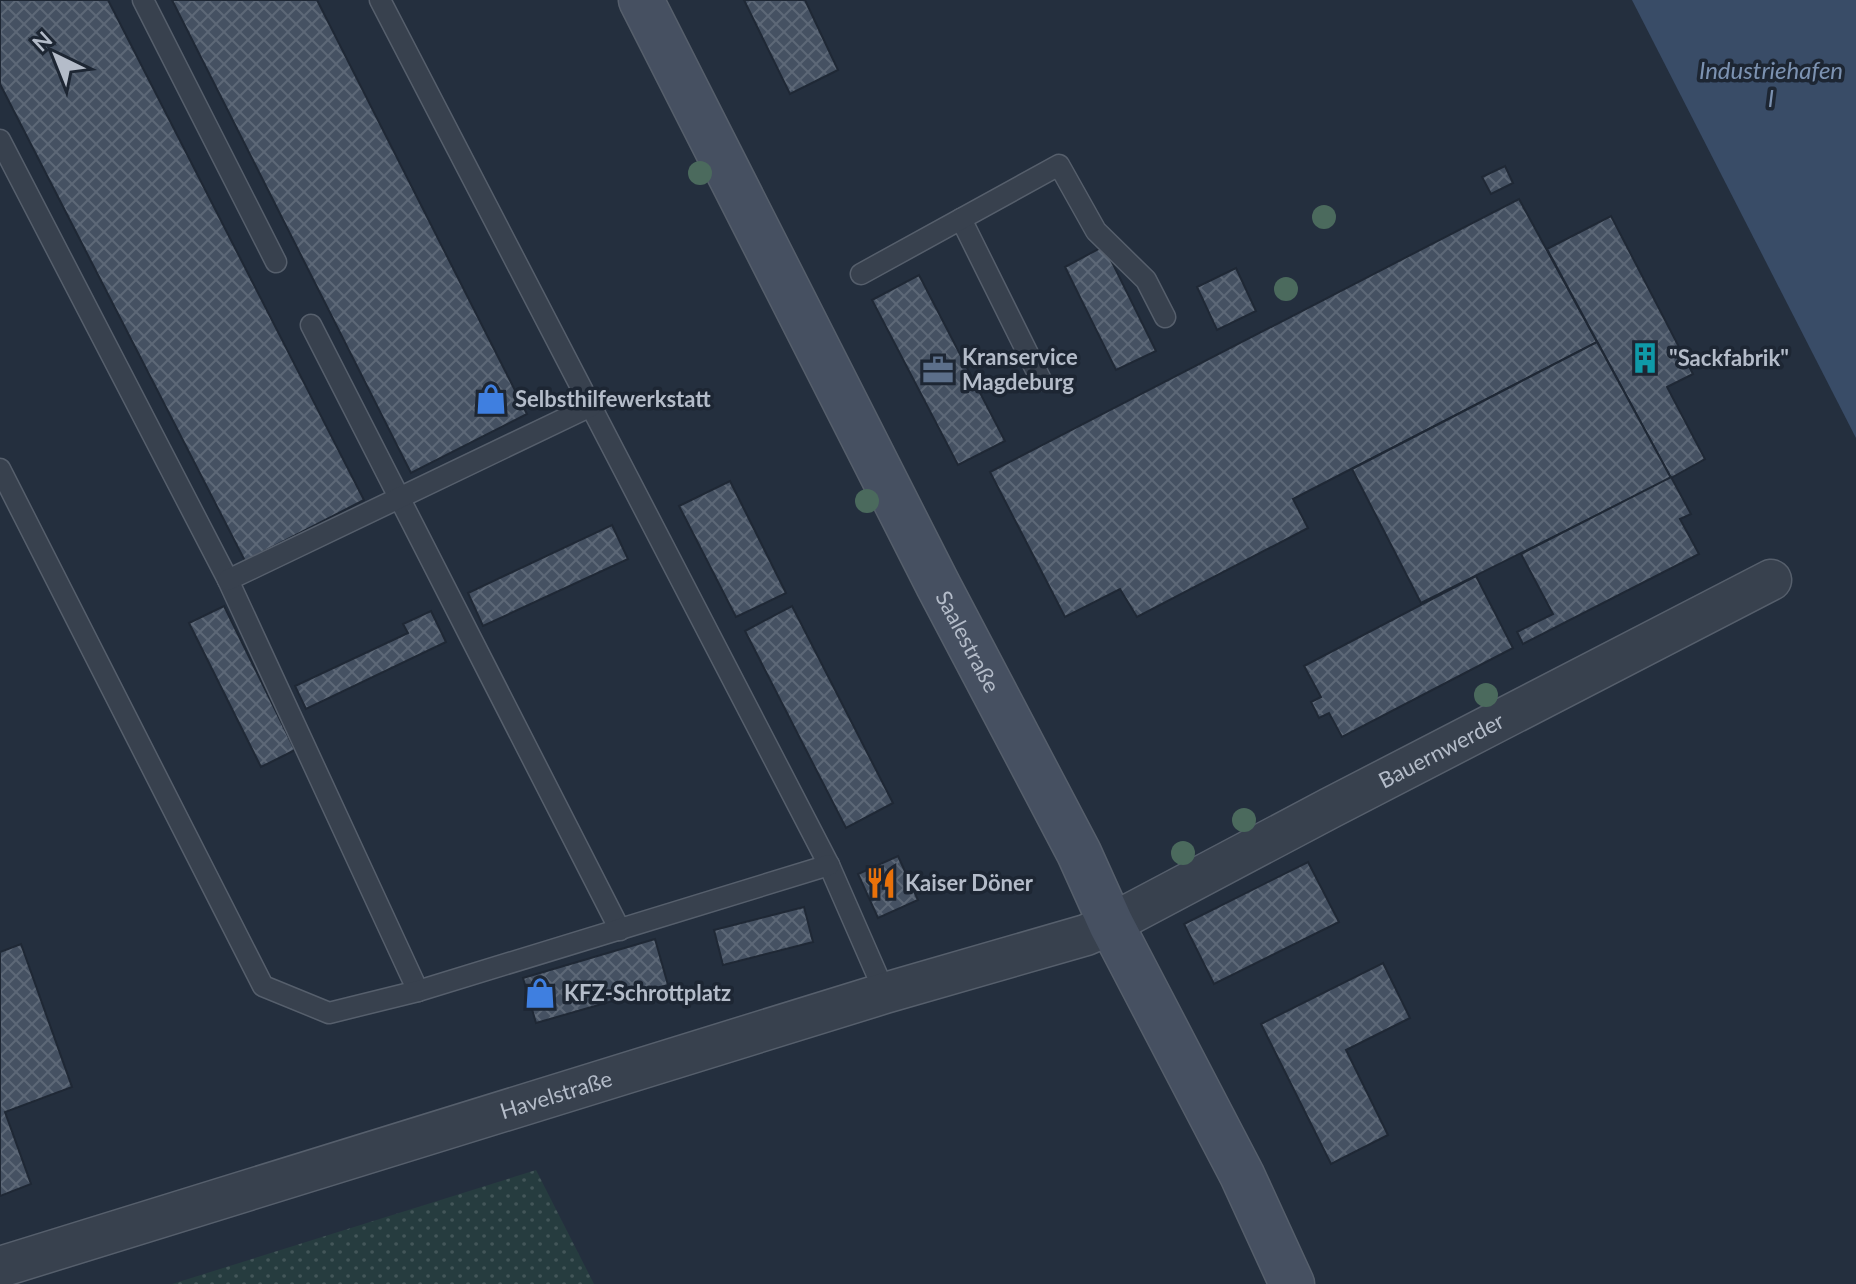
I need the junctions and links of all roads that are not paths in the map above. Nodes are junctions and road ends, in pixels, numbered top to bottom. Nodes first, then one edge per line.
1 (143, 0) edge
2 (380, 0) edge
3 (641, 0) edge
4 (0, 140) edge
5 (961, 219) junction
6 (276, 262) dead end
7 (861, 274) dead end
8 (1165, 317) dead end
9 (311, 325) dead end
10 (1041, 380) dead end
11 (591, 406) junction
12 (0, 469) edge
13 (399, 499) junction
14 (228, 580) junction
15 (1771, 580) dead end
16 (829, 865) junction
17 (1111, 924) junction
18 (620, 930) junction
19 (418, 991) junction
20 (885, 993) junction
21 (0, 1267) edge
22 (1292, 1284) edge

1 - 6 lane
2 - 11 lane
3 - 17 main road, Saalestraße
4 - 14 lane
5 - 7 lane
5 - 8 lane
5 - 10 lane
9 - 13 lane
11 - 13 lane
11 - 16 lane
12 - 19 lane
13 - 14 lane
13 - 18 lane
14 - 19 lane
15 - 17 street, Bauernwerder
16 - 18 lane
16 - 20 lane
17 - 20 street, Havelstraße
17 - 22 main road, Saalestraße
18 - 19 lane
20 - 21 street, Havelstraße

